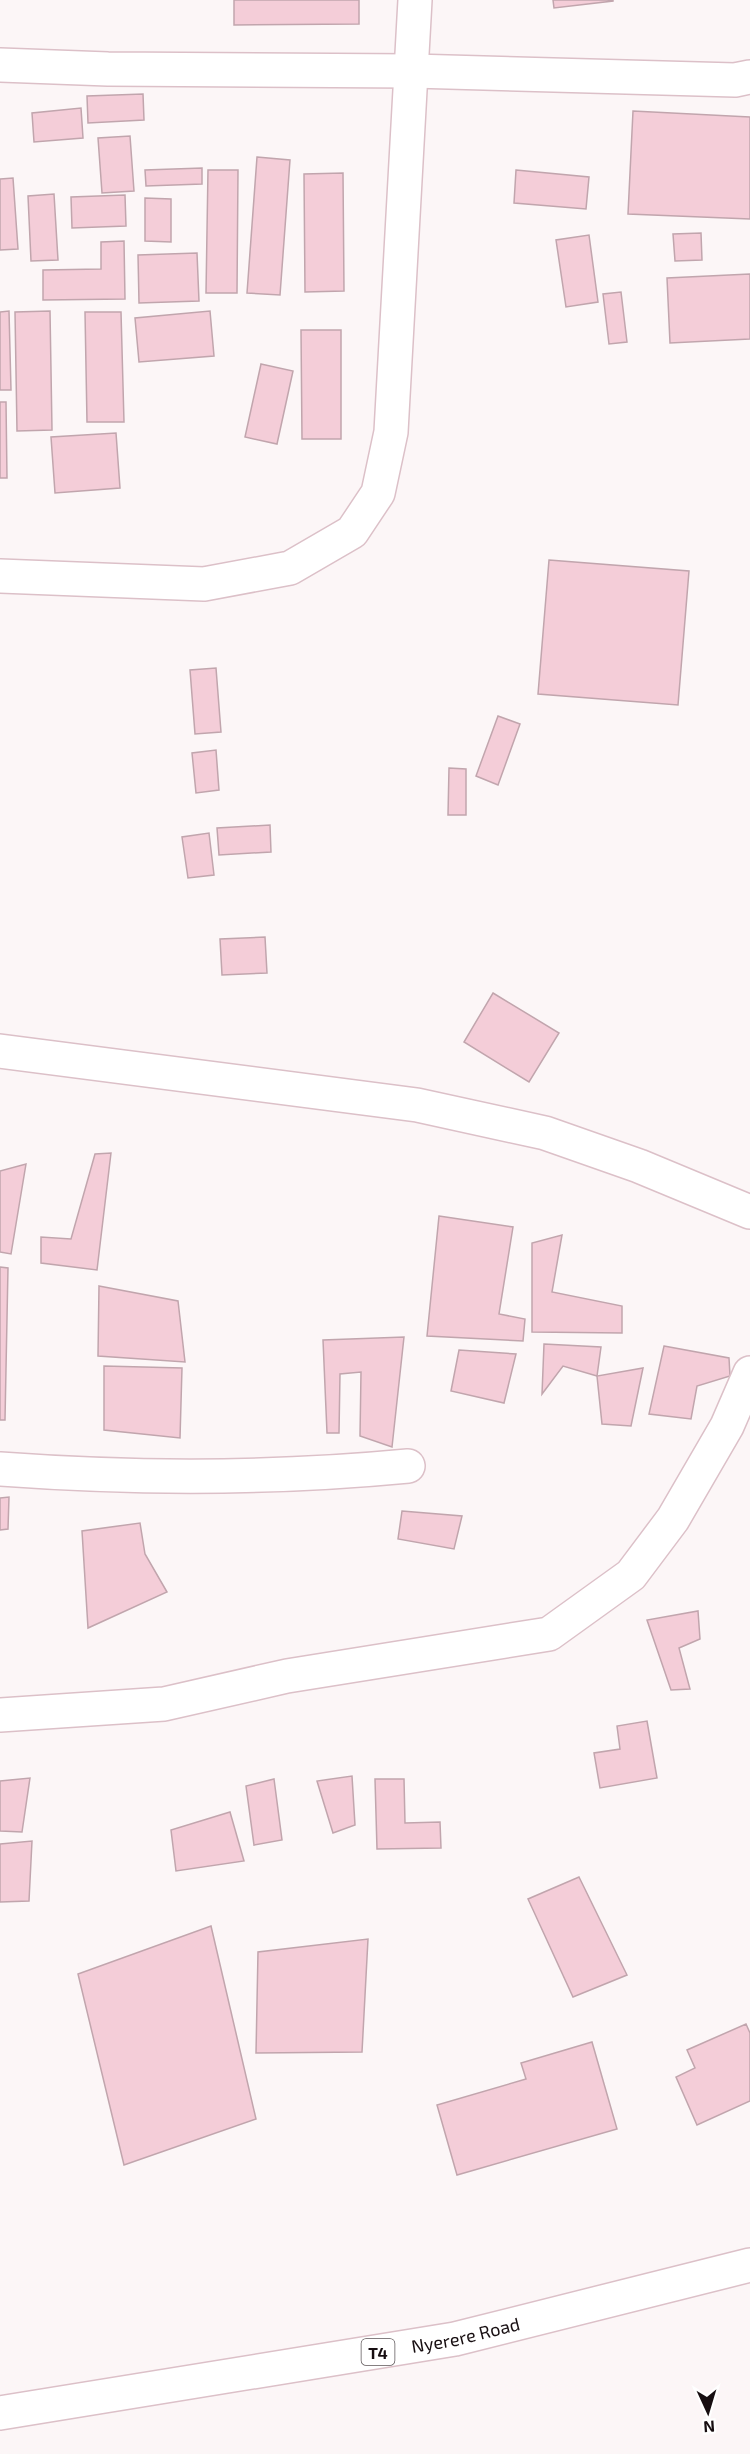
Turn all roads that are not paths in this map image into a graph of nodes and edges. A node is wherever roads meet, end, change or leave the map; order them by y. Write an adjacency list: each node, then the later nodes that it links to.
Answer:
1 (416, 0): 3 (main road)
2 (0, 65): 3 (main road)
3 (413, 71): 4 (main road); 5 (main road)
4 (750, 77)
5 (0, 576)
6 (0, 1052): 7 (main road)
7 (750, 1212)
8 (750, 1373): 11 (main road)
9 (408, 1466): 10 (main road)
10 (0, 1469)
11 (0, 1715)
12 (750, 2265): 13 (main road, Nyerere Road / T4)
13 (0, 2413)

